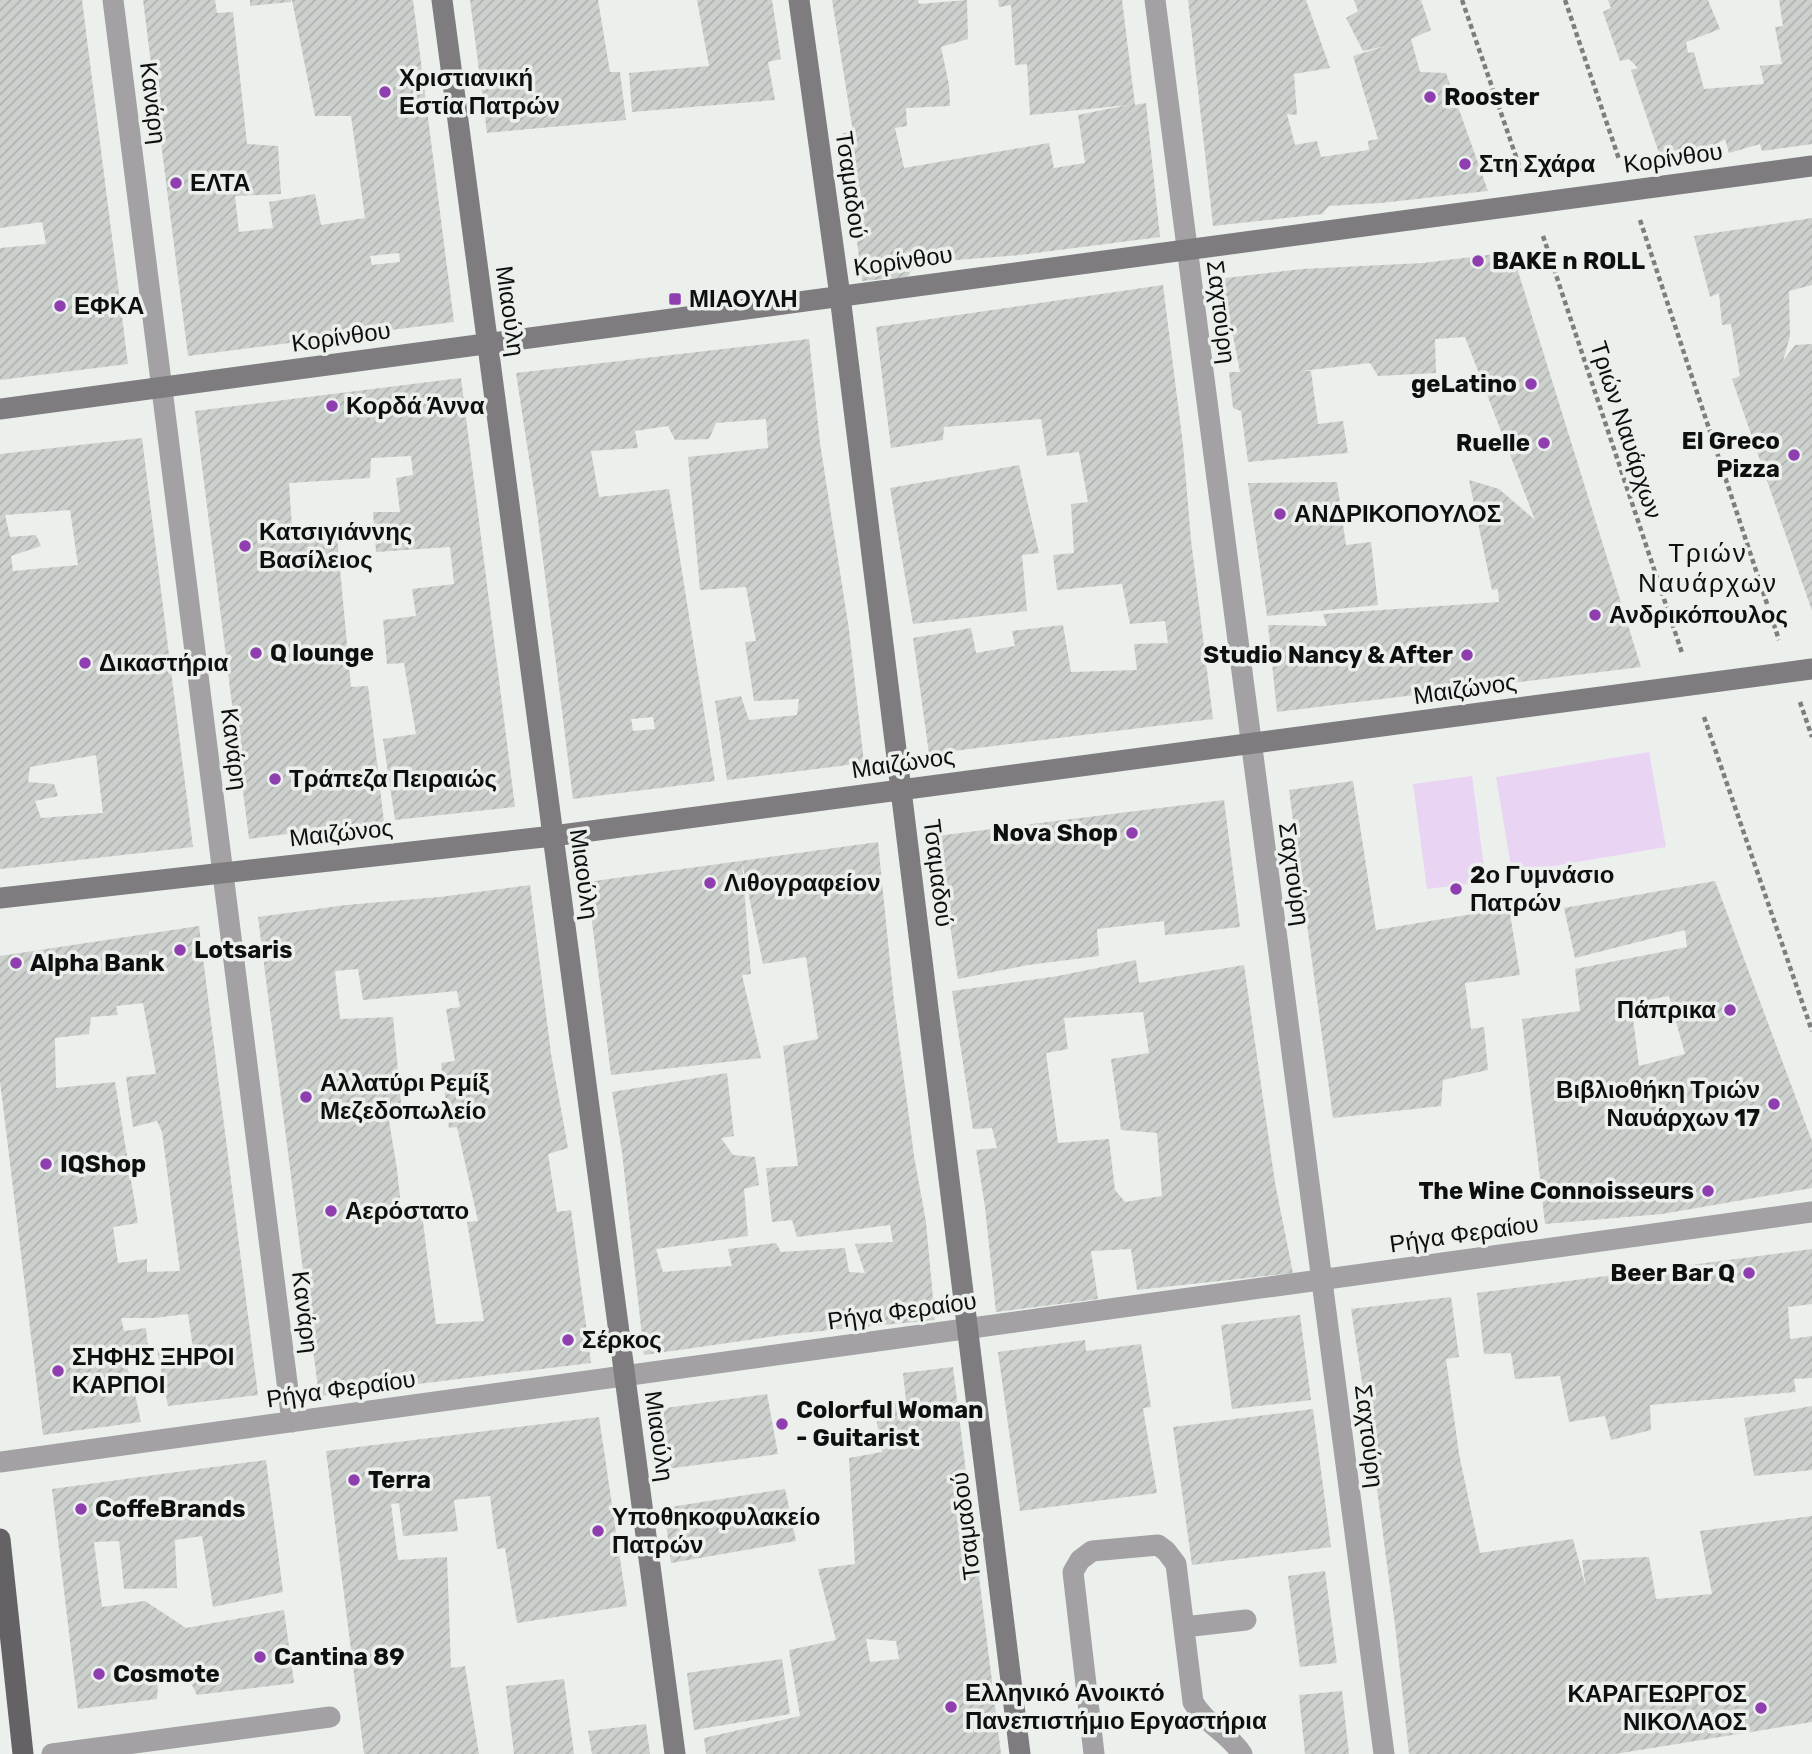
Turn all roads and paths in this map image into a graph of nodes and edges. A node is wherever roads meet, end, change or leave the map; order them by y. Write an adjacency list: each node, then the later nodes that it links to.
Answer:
1 (113, 0): 13 (street, Κανάρη)
2 (442, 0): 12 (main road, Μιαούλη)
3 (799, 0): 11 (main road, Τσαμαδού)
4 (1155, 0): 10 (street, Σαχτούρη)
5 (1462, 0): 9 (path, Τριών Ναυάρχων)
6 (1565, 0): 8 (path)
7 (1812, 166): 8 (main road, Κορίνθου)
8 (1630, 190): 9 (main road, Κορίνθου); 16 (path)
9 (1532, 204): 10 (main road, Κορίνθου); 17 (path, Τριών Ναυάρχων)
10 (1186, 250): 11 (main road, Κορίνθου); 19 (street, Σαχτούρη)
11 (840, 296): 12 (main road, Κορίνθου); 20 (main road, Τσαμαδού)
12 (488, 344): 13 (main road, Κορίνθου); 21 (main road, Μιαούλη)
13 (162, 387): 14 (main road, Κορίνθου); 22 (street, Κανάρη)
14 (0, 409)
15 (1812, 669): 16 (main road, Μαιζώνος)
16 (1790, 672): 17 (main road, Μαιζώνος); 18 (path)
17 (1693, 685): 19 (main road, Μαιζώνος); 24 (path, Τριών Ναυάρχων)
18 (1812, 737)
19 (1250, 744): 20 (main road, Μαιζώνος); 26 (street, Σαχτούρη)
20 (901, 790): 21 (main road, Μαιζώνος); 27 (main road, Τσαμαδού)
21 (553, 836): 22 (main road, Μαιζώνος); 28 (main road, Μιαούλη)
22 (223, 872): 23 (main road, Μαιζώνος); 29 (street, Κανάρη)
23 (0, 898)
24 (1812, 1031)
25 (1812, 1212): 26 (street, Ρήγα Φεραίου)
26 (1323, 1280): 27 (street, Ρήγα Φεραίου); 41 (street, Σαχτούρη)
27 (968, 1329): 28 (street, Ρήγα Φεραίου); 38 (main road, Τσαμαδού)
28 (625, 1376): 29 (street, Ρήγα Φεραίου); 37 (main road, Μιαούλη)
29 (292, 1422): 30 (street, Ρήγα Φεραίου)
30 (0, 1462)
31 (0, 1539): 35 (main road)
32 (1246, 1620): 33 (street)
33 (1184, 1627): 39 (street); 40 (street)
34 (330, 1717): 36 (street)
35 (23, 1754)
36 (52, 1754)
37 (675, 1754)
38 (1020, 1754)
39 (1094, 1754)
40 (1242, 1754)
41 (1384, 1754)

